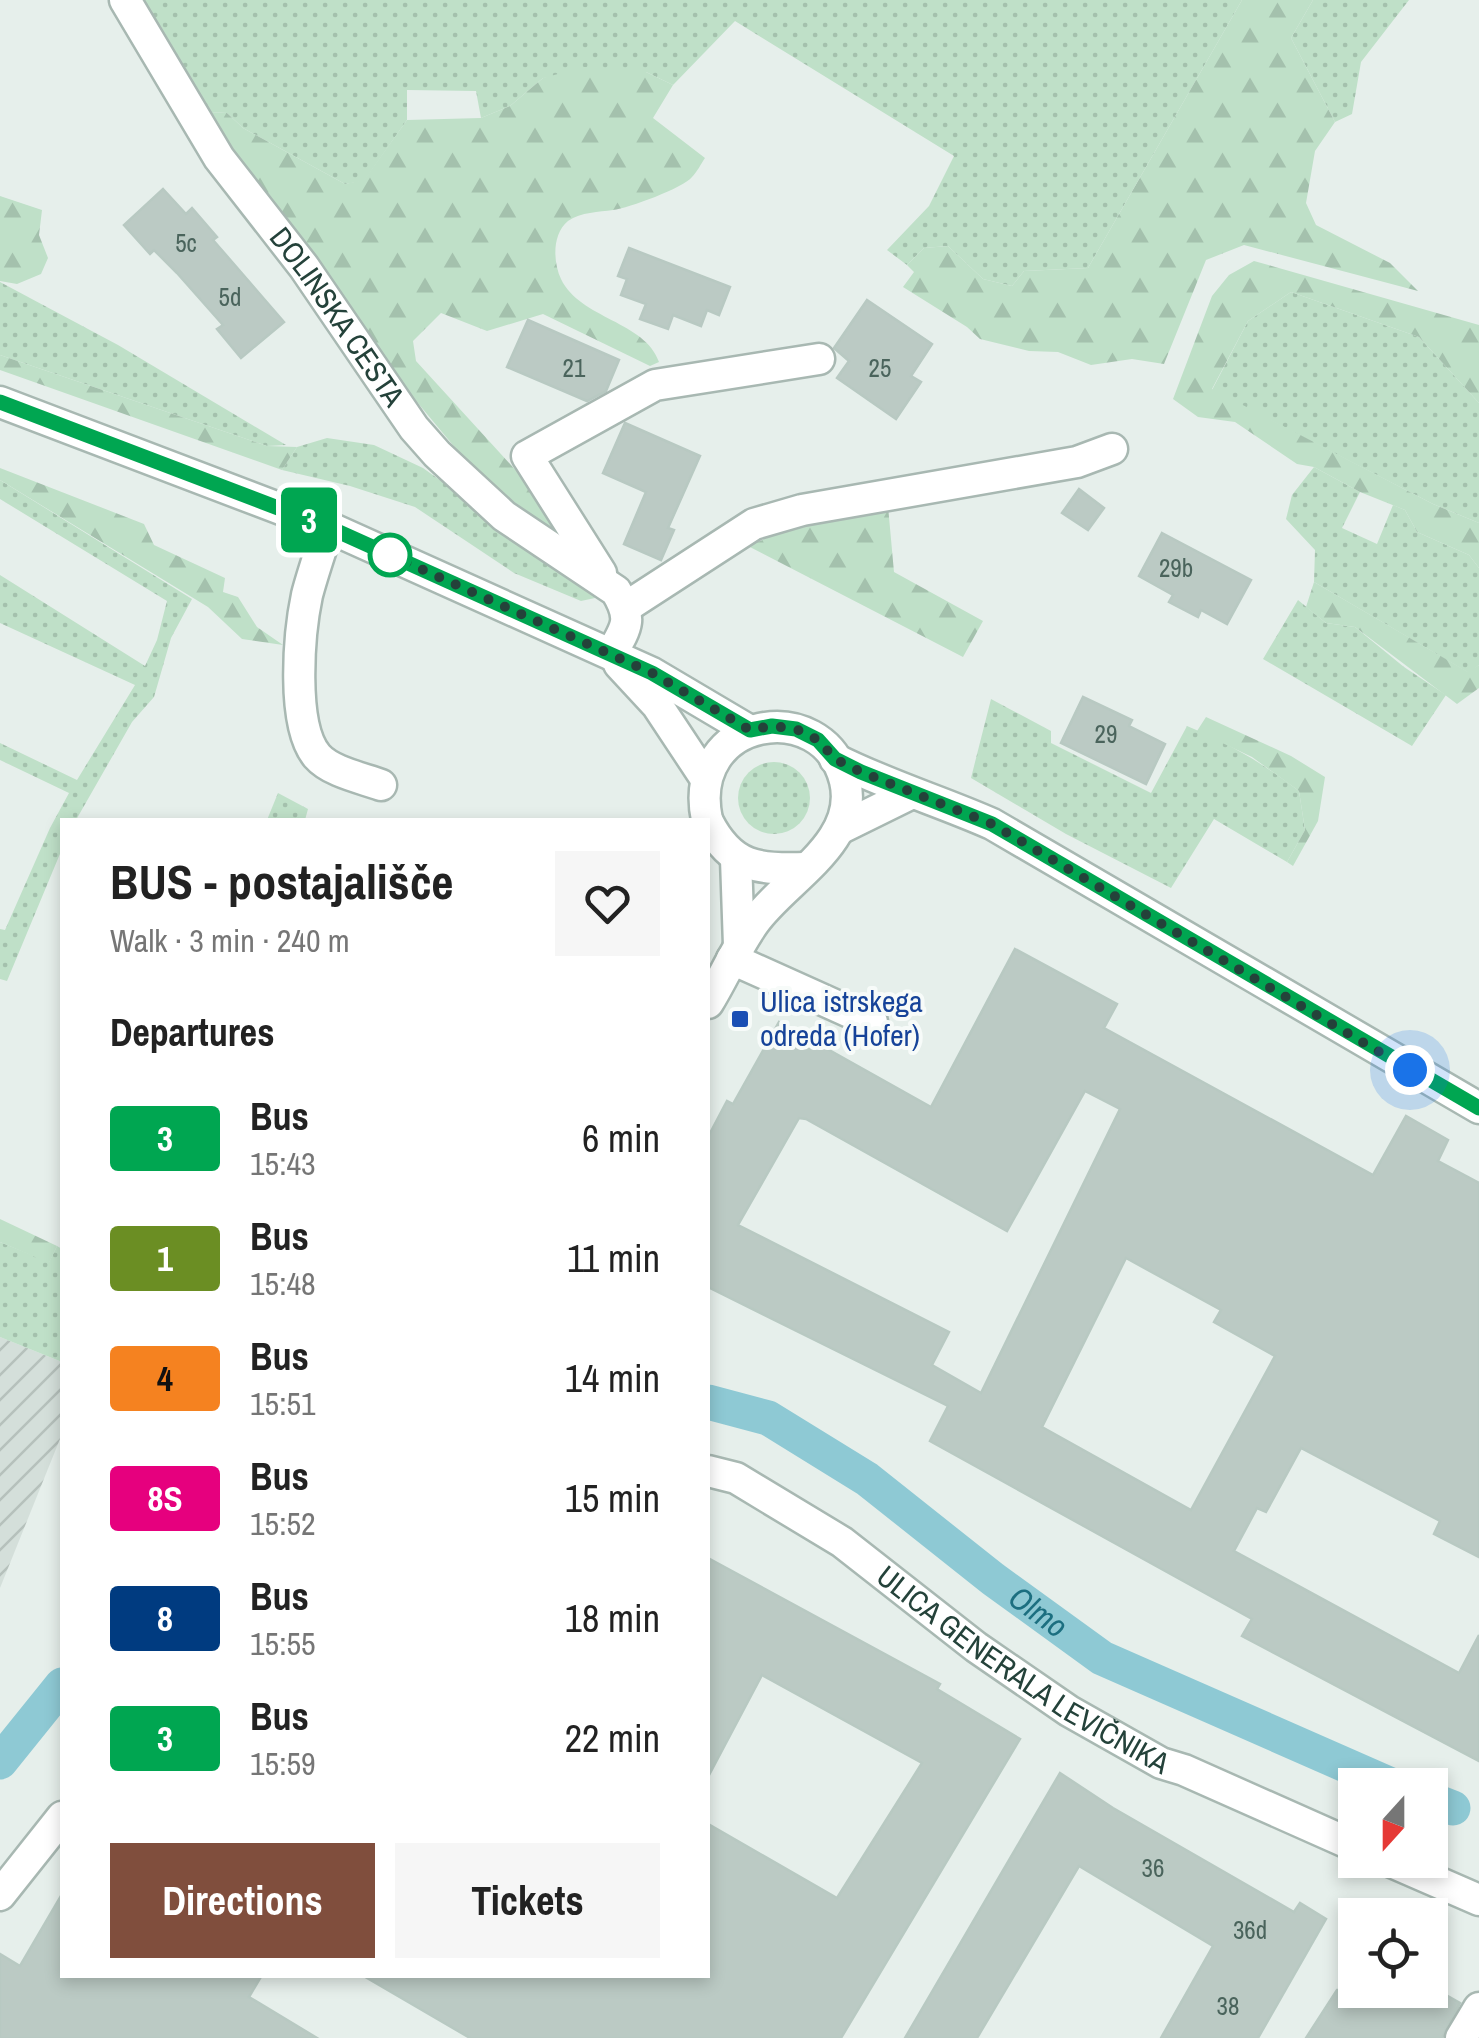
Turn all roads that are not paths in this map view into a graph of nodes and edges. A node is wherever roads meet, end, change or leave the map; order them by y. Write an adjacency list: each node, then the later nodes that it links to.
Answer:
1 (125, 0): 6 (street, DOLINSKA CESTA)
2 (820, 359): 6 (street, DOLINSKA CESTA)
3 (0, 402): 5 (street)
4 (1112, 450): 7 (street)
5 (328, 527): 8 (street); 12 (street)
6 (606, 582): 7 (street, DOLINSKA CESTA)
7 (626, 606): 8 (street)
8 (610, 654): 9 (street); 11 (street)
9 (750, 730): 10 (street); 11 (street)
10 (835, 759): 13 (street); 16 (street)
11 (706, 778): 14 (street)
12 (381, 785)
13 (910, 794): 16 (street); 22 (street)
14 (706, 818)
15 (710, 826): 17 (street)
16 (840, 829): 18 (street)
17 (736, 859): 18 (street); 19 (street)
18 (805, 868): 19 (street)
19 (736, 952): 20 (street); 21 (street)
20 (710, 999)
21 (872, 1022)
22 (1479, 1108)
23 (710, 1472): 25 (street, ULICA GENERALA LEVIČNIKA)
24 (60, 1820): 27 (street)
25 (1338, 1838)
26 (1428, 1878): 28 (street)
27 (0, 1895)
28 (1479, 1900)
29 (1479, 2008): 30 (street)
30 (1461, 2038)

